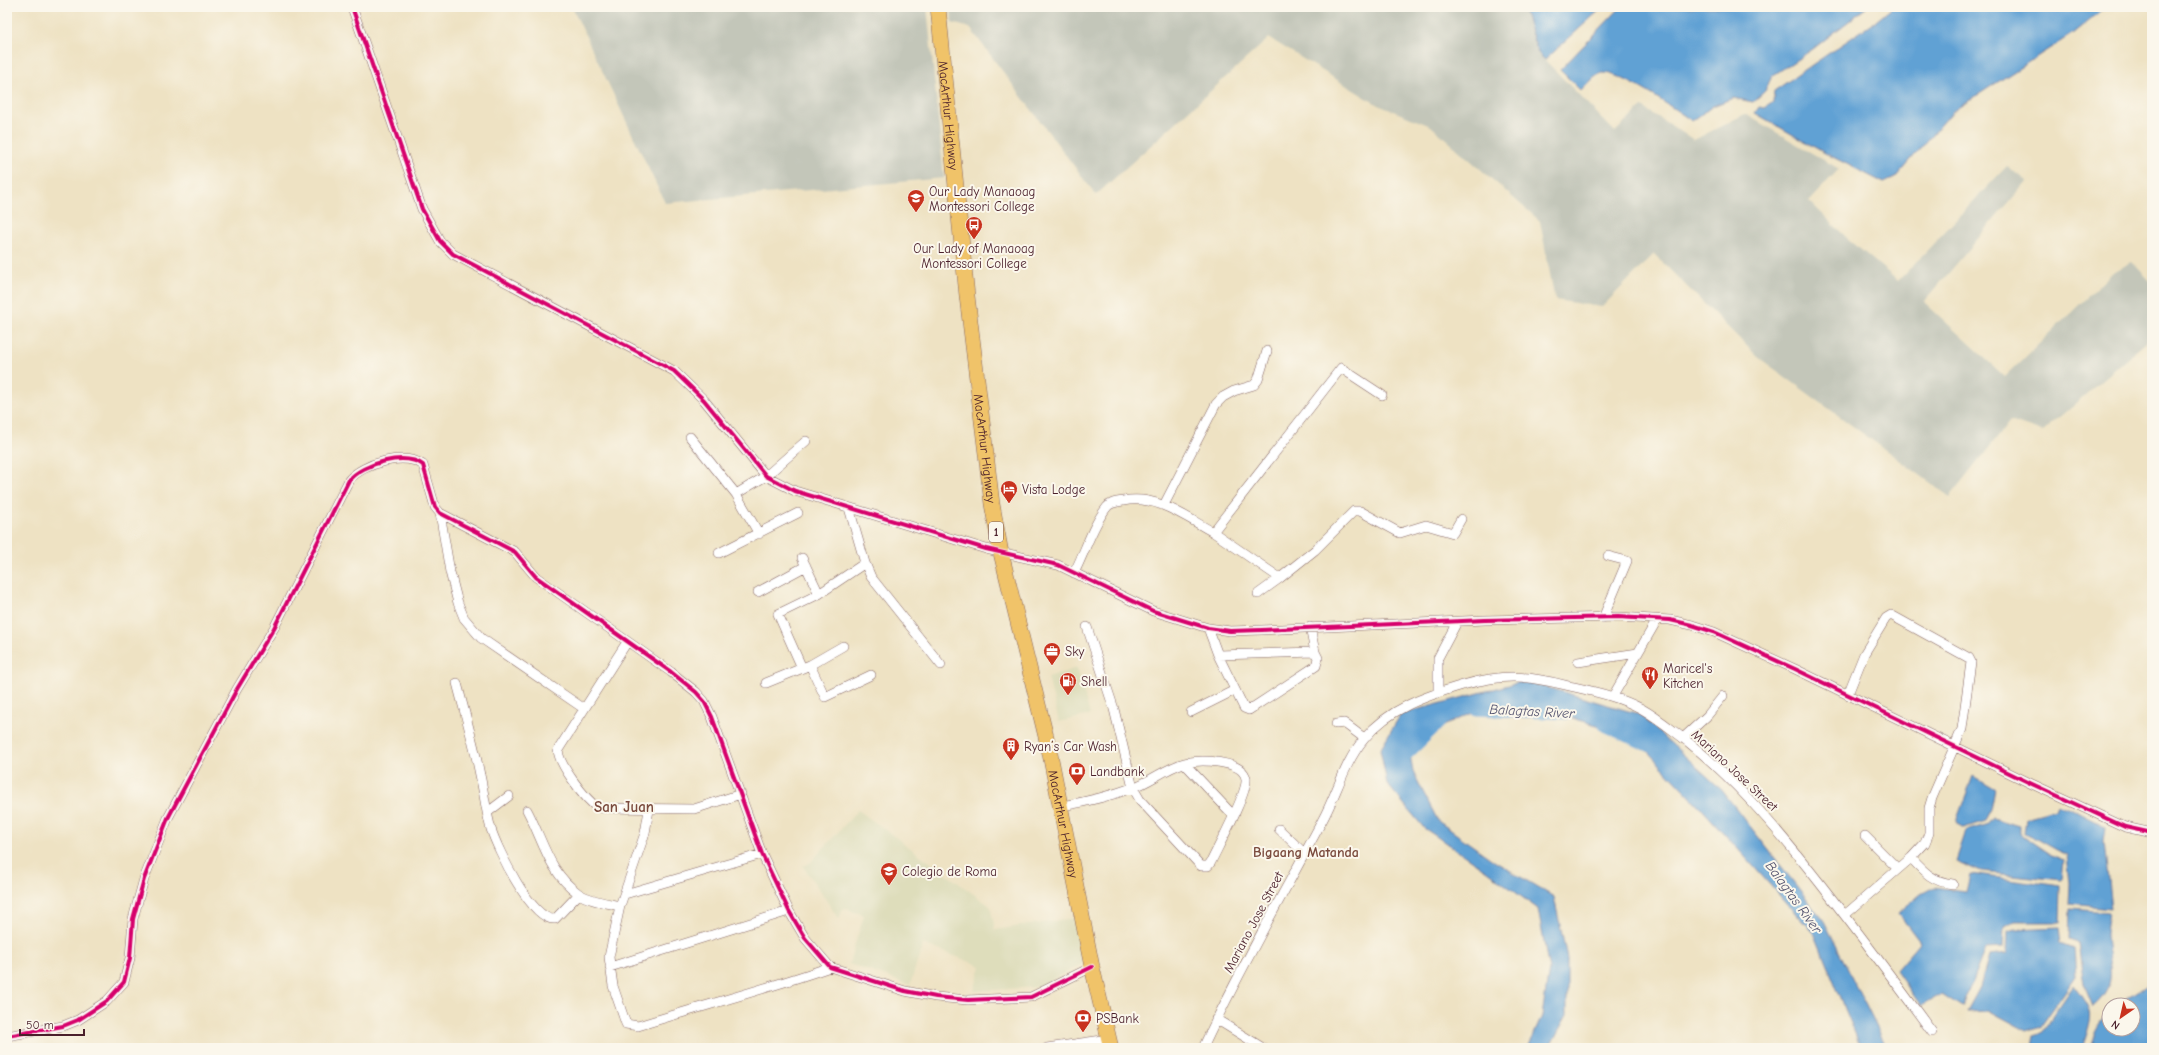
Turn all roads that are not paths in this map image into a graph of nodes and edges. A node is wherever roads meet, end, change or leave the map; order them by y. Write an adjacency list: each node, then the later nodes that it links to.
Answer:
1 (352, 7): 7 (street)
2 (938, 7): 17 (highway, MacArthur Highway / 1)
3 (1267, 351): 9 (street)
4 (1382, 395): 14 (street)
5 (690, 437): 8 (street)
6 (806, 441): 7 (street)
7 (766, 476): 8 (street); 10 (street)
8 (736, 494): 15 (street)
9 (1164, 505): 14 (street); 20 (street)
10 (849, 508): 17 (street); 19 (street)
11 (440, 513): 31 (street); 47 (street); 80 (street)
12 (798, 513): 15 (street)
13 (1461, 519): 21 (street)
14 (1213, 532): 21 (street)
15 (759, 534): 16 (street)
16 (719, 553)
17 (1001, 553): 20 (street); 57 (highway, MacArthur Highway / 1)
18 (1608, 556): 25 (street)
19 (865, 563): 23 (street); 37 (street)
20 (1074, 573): 30 (street)
21 (1280, 578): 24 (street)
22 (758, 592): 23 (street)
23 (819, 594): 38 (street)
24 (1258, 594)
25 (1603, 618): 26 (street); 27 (street)
26 (1656, 620): 34 (street); 44 (street)
27 (1457, 622): 29 (street); 43 (street)
28 (1087, 627): 54 (street)
29 (1310, 627): 30 (street); 33 (street)
30 (1208, 628): 35 (street)
31 (627, 642): 47 (street); 55 (street)
32 (843, 646): 38 (street)
33 (1315, 652): 35 (street); 42 (street)
34 (1638, 653): 36 (street); 45 (street)
35 (1218, 655): 42 (street)
36 (1578, 662)
37 (942, 665)
38 (806, 667): 39 (street); 41 (street)
39 (871, 675)
40 (457, 683): 60 (street)
41 (766, 683)
42 (1235, 690): 48 (street)
43 (1438, 692): 45 (street, Mariano Jose Street); 50 (street, Mariano Jose Street)
44 (1848, 694): 52 (street); 52 (street)
45 (1613, 696): 51 (street, Mariano Jose Street)
46 (1724, 696): 51 (street)
47 (583, 708): 59 (street)
48 (1191, 712)
49 (1336, 724): 50 (street)
50 (1364, 738): 66 (street, Mariano Jose Street)
51 (1684, 738): 74 (street, Mariano Jose Street)
52 (1956, 747): 63 (street); 67 (street)
53 (1184, 762): 54 (street); 61 (street); 61 (street)
54 (1133, 788): 57 (street); 61 (street)
55 (741, 794): 59 (street); 65 (street)
56 (509, 796): 60 (street)
57 (1062, 806): 77 (highway, MacArthur Highway / 1)
58 (527, 810): 70 (street)
59 (649, 810): 71 (street)
60 (488, 812): 70 (street)
61 (1233, 815)
62 (1279, 829): 66 (street)
63 (2152, 833)
64 (1865, 836): 68 (street)
65 (762, 854): 71 (street); 73 (street)
66 (1305, 854): 78 (street, Mariano Jose Street)
67 (1911, 858): 68 (street); 69 (street)
68 (1898, 869): 74 (street)
69 (1953, 884)
70 (579, 894): 72 (street)
71 (625, 894): 72 (street)
72 (620, 906): 75 (street)
73 (789, 911): 75 (street); 76 (street)
74 (1846, 914): 79 (street, Mariano Jose Street)
75 (610, 967): 76 (street)
76 (830, 967): 77 (street)
77 (1092, 967): 81 (highway, MacArthur Highway / 1)
78 (1216, 1018): 83 (street, Mariano Jose Street); 84 (street)
79 (1932, 1032)
80 (7, 1036)
81 (1110, 1044): 82 (street)
82 (1047, 1048)
83 (1203, 1048)
84 (1263, 1048)

